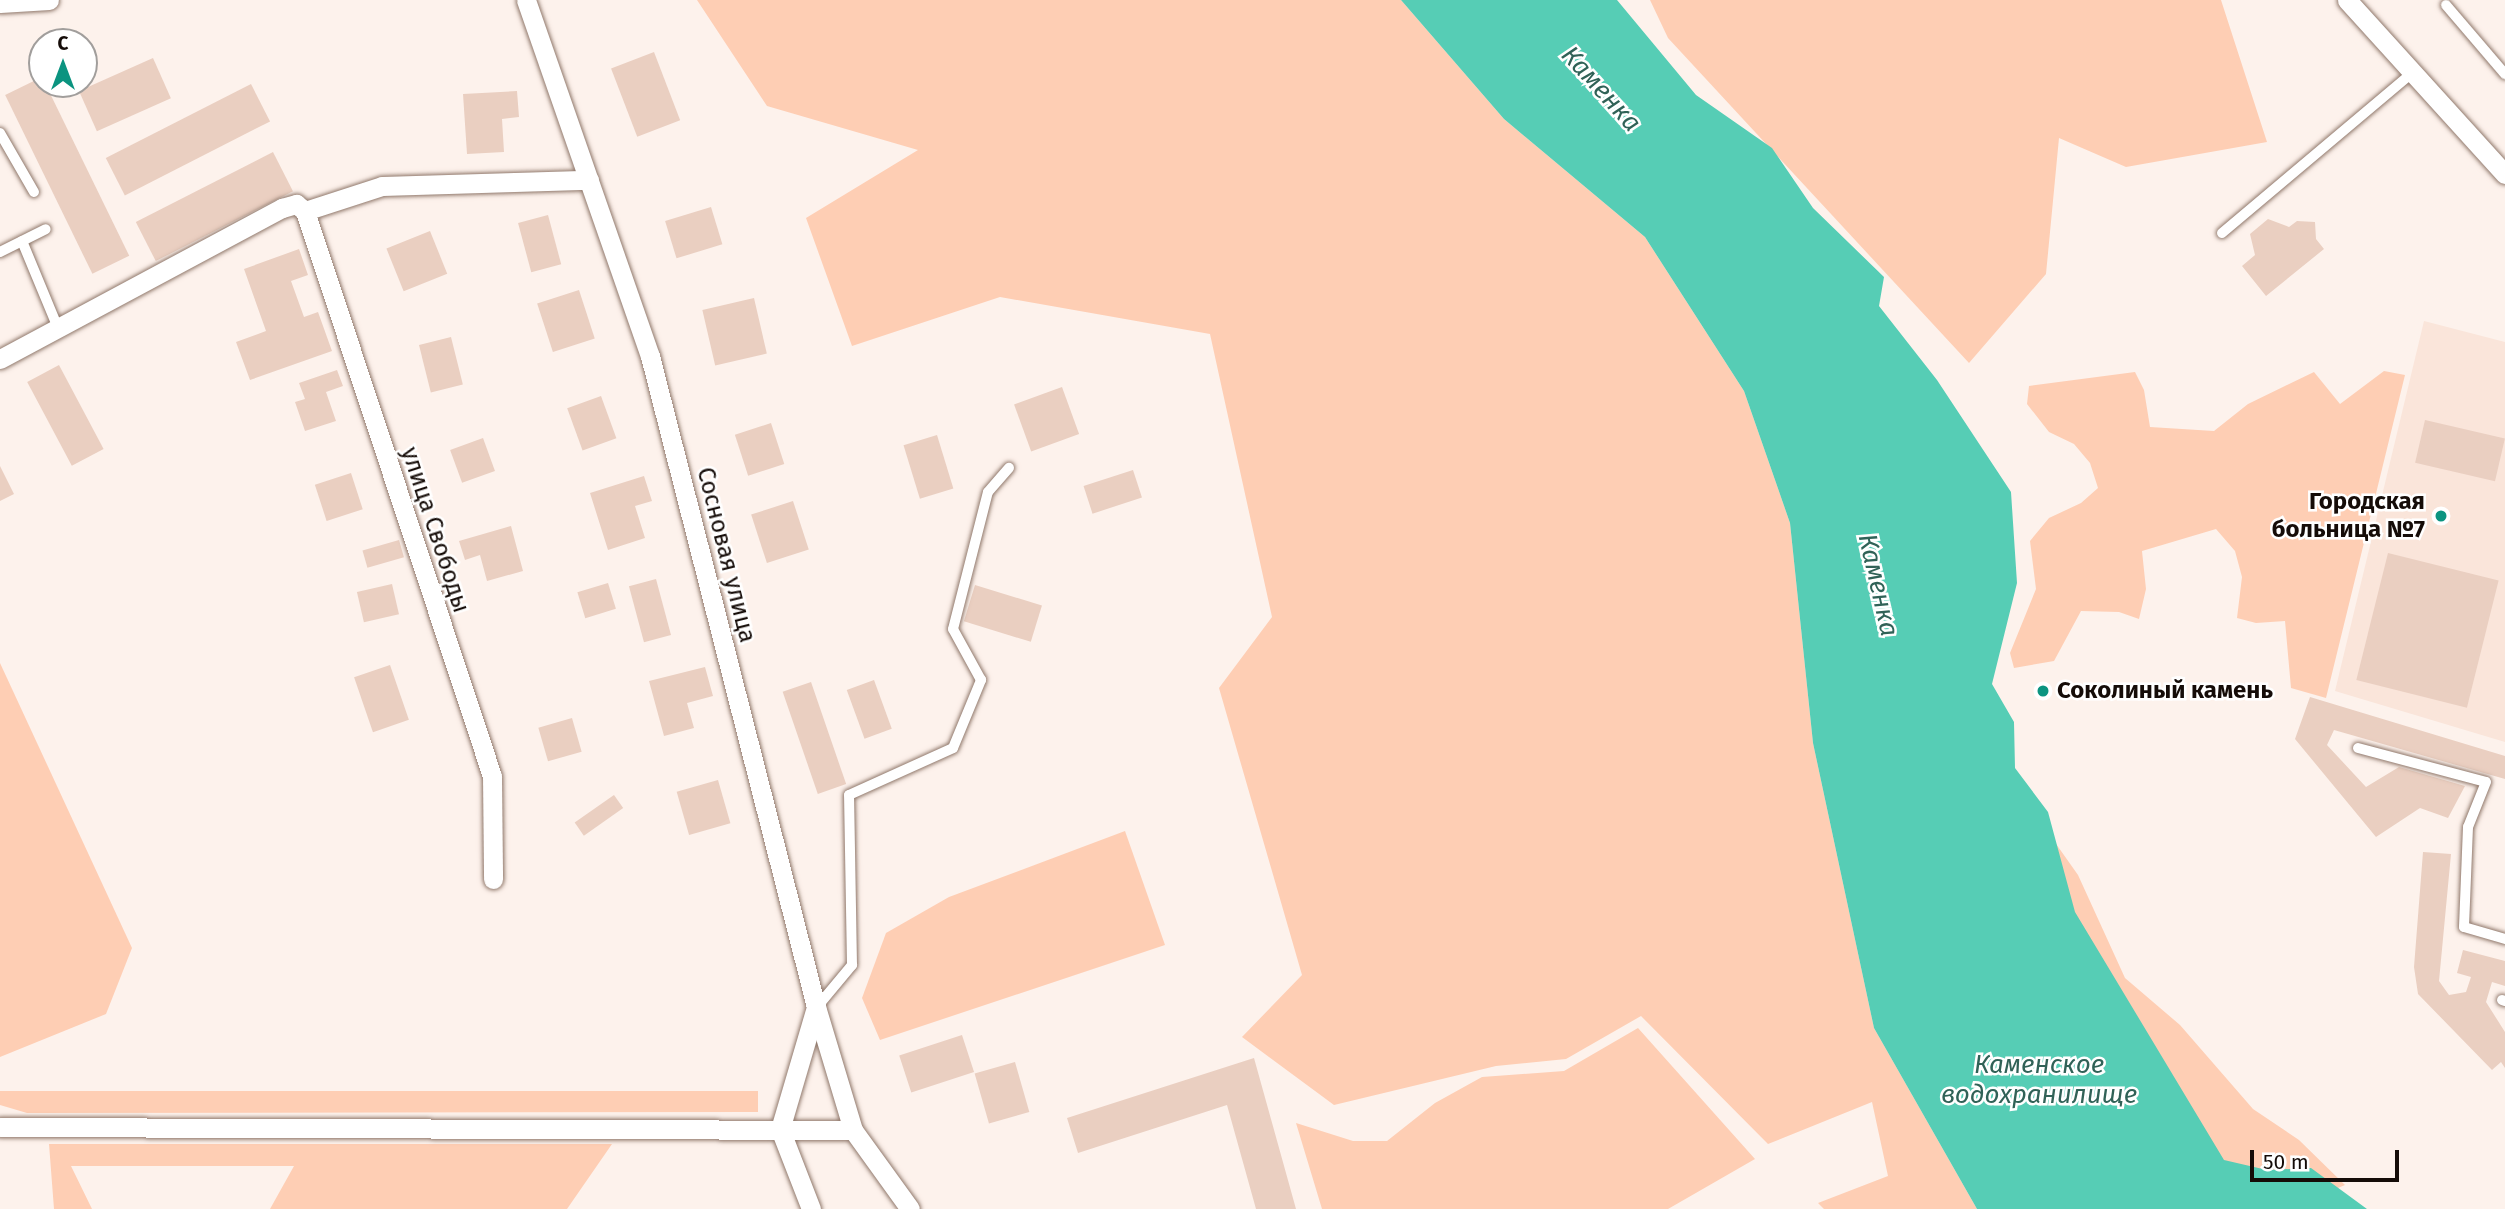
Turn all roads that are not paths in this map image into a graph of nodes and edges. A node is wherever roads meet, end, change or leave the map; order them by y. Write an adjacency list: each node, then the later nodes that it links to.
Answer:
1 (50, 0): 4 (street)
2 (526, 0): 10 (street, Сосновая улица)
3 (2347, 0): 6 (street)
4 (0, 3)
5 (2446, 5): 7 (lane)
6 (2412, 73): 9 (street); 14 (lane)
7 (2505, 74)
8 (0, 133): 11 (lane)
9 (2505, 174)
10 (589, 180): 12 (street); 23 (street, Сосновая улица)
11 (34, 192)
12 (301, 208): 17 (street); 21 (street, улица Свободы)
13 (46, 229): 15 (lane)
14 (2222, 233)
15 (22, 241): 16 (lane); 17 (lane)
16 (0, 252)
17 (58, 328): 18 (street)
18 (0, 359)
19 (1009, 468): 23 (lane)
20 (2358, 748): 22 (lane)
21 (493, 879)
22 (2505, 939)
23 (816, 1007): 25 (street); 26 (street, Сосновая улица)
24 (0, 1127): 25 (street)
25 (780, 1129): 26 (street); 27 (street)
26 (853, 1130): 28 (street, Сосновая улица)
27 (811, 1209)
28 (911, 1209)

